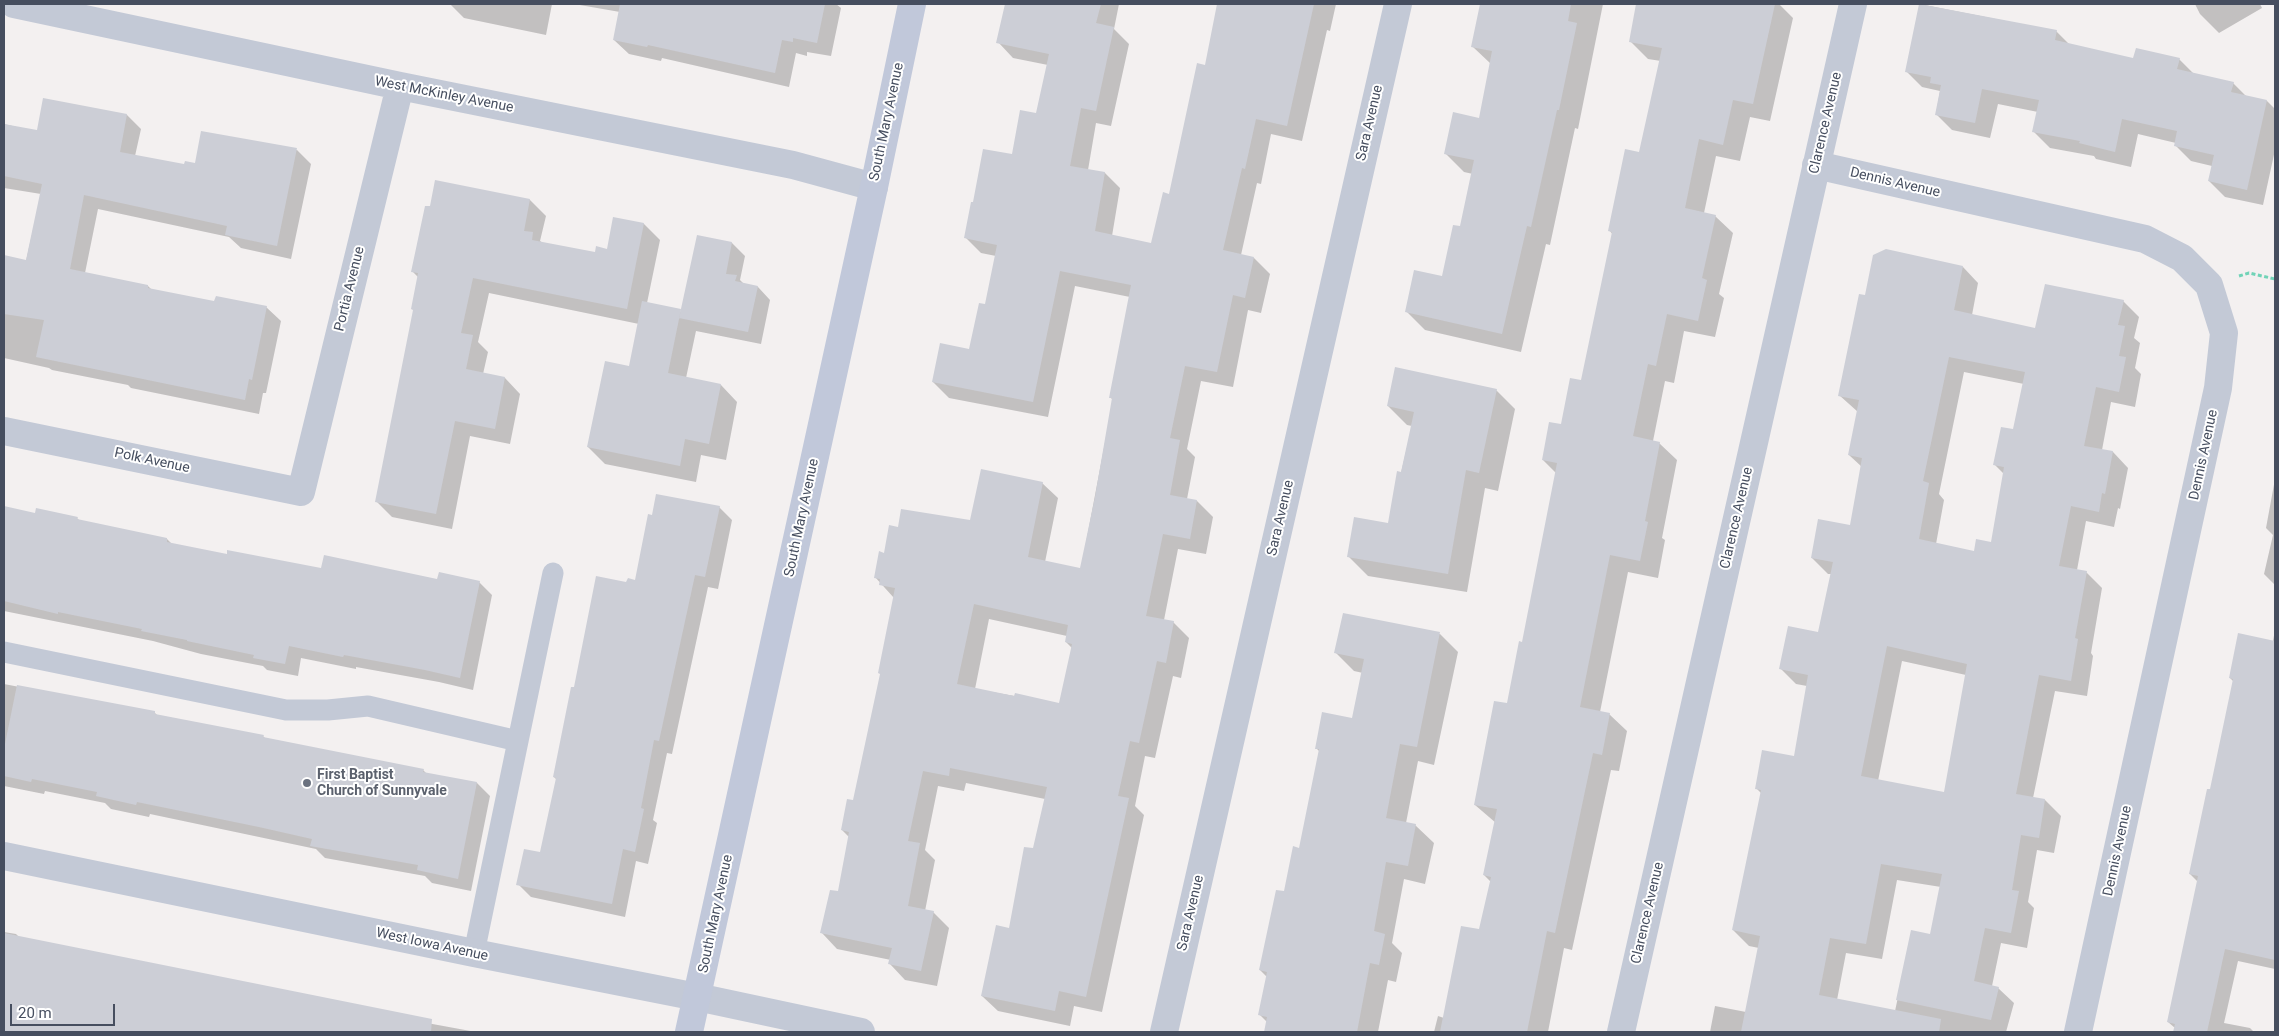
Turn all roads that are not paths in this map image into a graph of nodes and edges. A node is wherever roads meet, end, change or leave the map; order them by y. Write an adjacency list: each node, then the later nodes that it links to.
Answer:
1 (14, 4): 5 (street, West McKinley Avenue)
2 (912, 4): 7 (main road, South Mary Avenue)
3 (1398, 4): 18 (street, Sara Avenue)
4 (1854, 4): 6 (street, Clarence Avenue)
5 (400, 86): 7 (street, West McKinley Avenue); 9 (street, Portia Avenue)
6 (1816, 165): 19 (street, Clarence Avenue); 20 (street, Dennis Avenue)
7 (874, 187): 15 (main road, South Mary Avenue)
8 (4, 430): 9 (street, Polk Avenue)
9 (301, 492)
10 (553, 573): 12 (lane)
11 (4, 652): 12 (lane)
12 (518, 740): 14 (lane)
13 (4, 856): 14 (street, West Iowa Avenue)
14 (474, 953): 15 (street, West Iowa Avenue)
15 (697, 997): 16 (main road, South Mary Avenue); 17 (street, West Iowa Avenue)
16 (689, 1032)
17 (861, 1032)
18 (1164, 1032)
19 (1621, 1032)
20 (2078, 1032)

